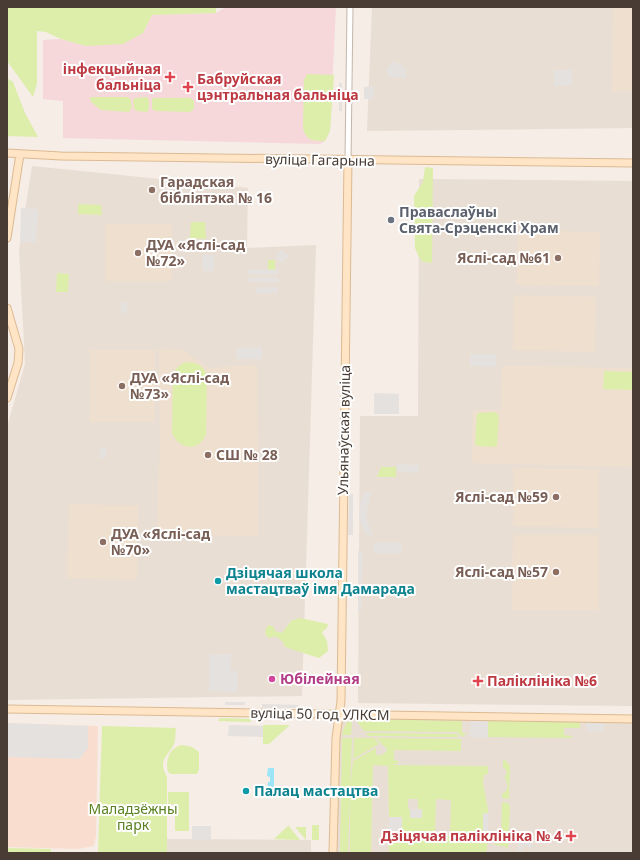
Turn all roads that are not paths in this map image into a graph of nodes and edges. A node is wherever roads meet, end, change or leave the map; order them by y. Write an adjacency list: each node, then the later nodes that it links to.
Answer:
1 (350, 7): 4 (street, Ульянаўская вуліца)
2 (7, 154): 3 (main road, вуліца Гагарына)
3 (20, 154): 4 (main road, вуліца Гагарына); 6 (main road)
4 (348, 160): 5 (main road, вуліца Гагарына); 10 (main road, Ульянаўская вуліца)
5 (633, 163)
6 (7, 238)
7 (7, 308): 8 (main road)
8 (7, 398)
9 (7, 709): 10 (main road, вуліца 50 год УЛКСМ)
10 (338, 715): 11 (main road, вуліца 50 год УЛКСМ); 12 (main road, Ульянаўская вуліца)
11 (633, 719)
12 (333, 853)

